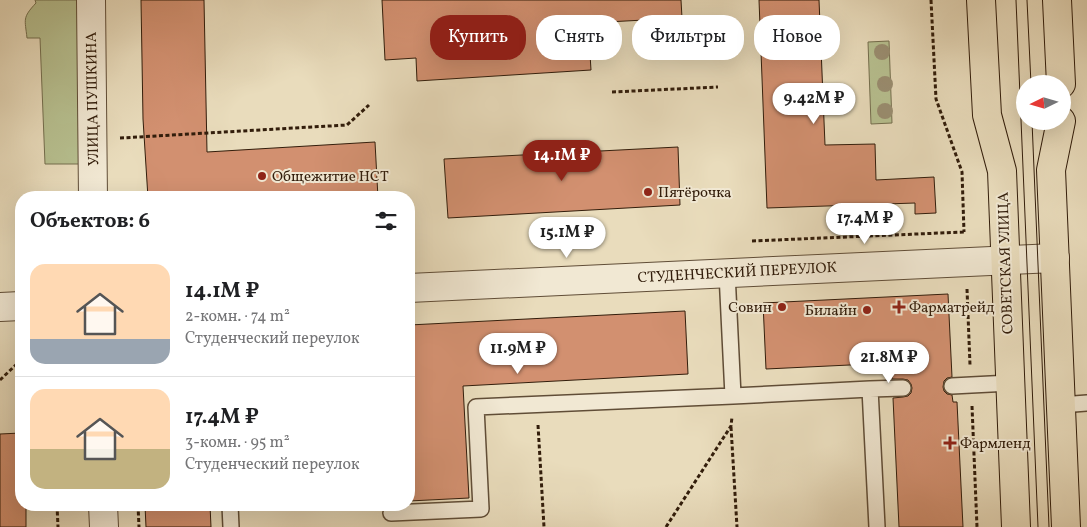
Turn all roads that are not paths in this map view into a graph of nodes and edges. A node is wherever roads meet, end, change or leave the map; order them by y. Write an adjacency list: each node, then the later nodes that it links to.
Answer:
1 (91, 0): 6 (street, УЛИЦА ПУШКИНА)
2 (981, 0): 8 (main road, СОВЕТСКАЯ УЛИЦА)
3 (1057, 0): 4 (main road)
4 (1061, 75)
5 (1058, 130): 7 (main road)
6 (94, 191)
7 (1055, 258): 8 (street, СТУДЕНЧЕСКИЙ ПЕРЕУЛОК); 18 (main road)
8 (1005, 260): 9 (street, СТУДЕНЧЕСКИЙ ПЕРЕУЛОК); 13 (main road, СОВЕТСКАЯ УЛИЦА)
9 (727, 273): 10 (street, СТУДЕНЧЕСКИЙ ПЕРЕУЛОК); 17 (lane)
10 (415, 288)
11 (15, 306): 12 (street)
12 (0, 307)
13 (1010, 383): 14 (lane); 25 (main road, СОВЕТСКАЯ УЛИЦА)
14 (952, 386)
15 (903, 388): 16 (lane)
16 (870, 389): 17 (lane); 24 (lane)
17 (733, 396): 21 (lane)
18 (1074, 404): 26 (main road)
19 (103, 511): 22 (street)
20 (230, 511): 23 (lane)
21 (391, 515)
22 (104, 527)
23 (231, 527)
24 (877, 527)
25 (1016, 527)
26 (1066, 527)

